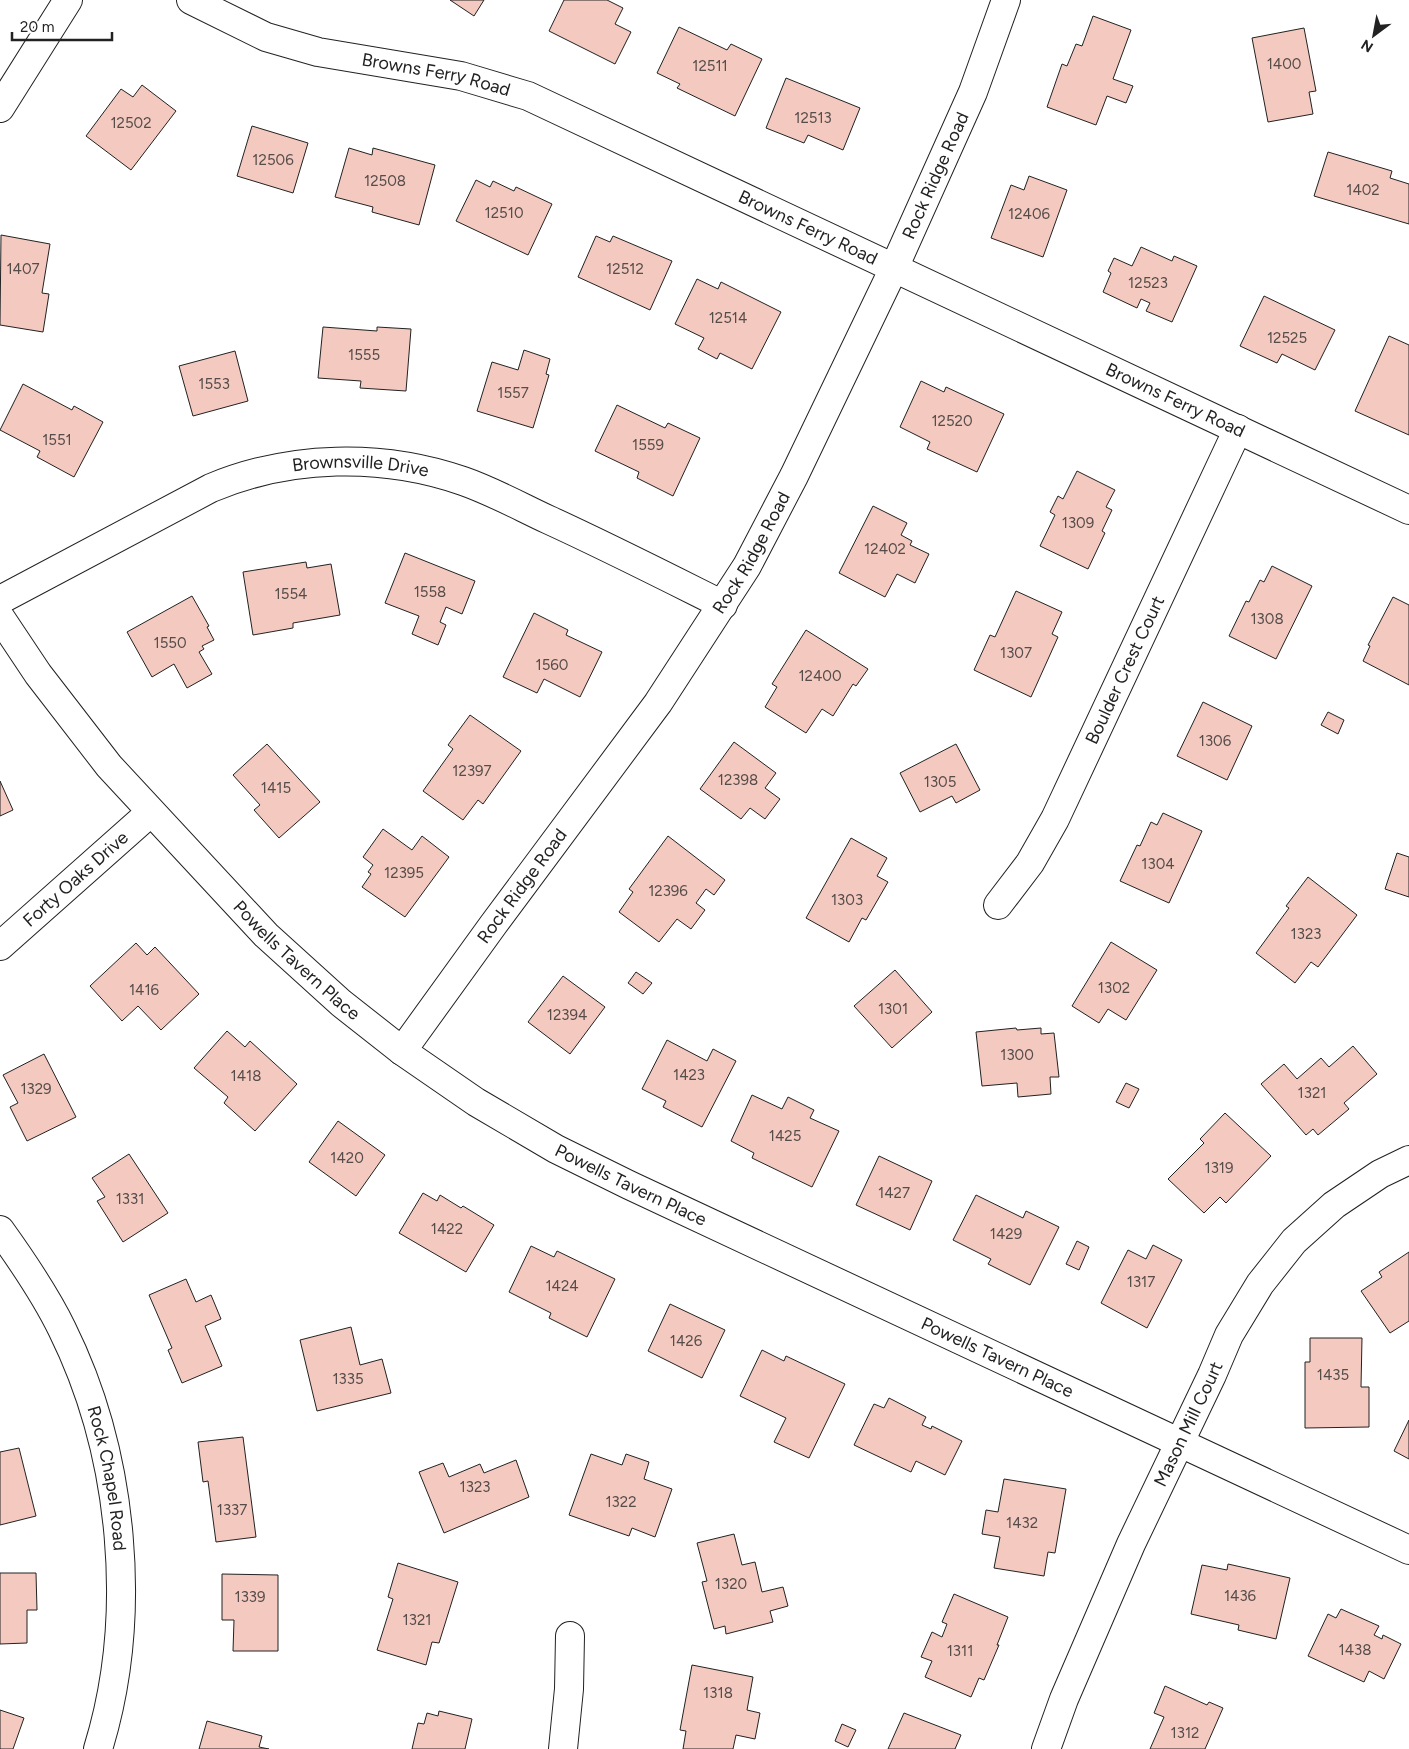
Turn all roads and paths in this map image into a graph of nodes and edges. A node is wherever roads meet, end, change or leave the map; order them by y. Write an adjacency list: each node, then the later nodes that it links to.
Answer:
1 (68, 0): 4 (street)
2 (190, 0): 5 (street, Browns Ferry Road)
3 (1006, 0): 5 (street, Rock Ridge Road)
4 (0, 108)
5 (894, 268): 6 (street, Browns Ferry Road); 9 (street, Rock Ridge Road)
6 (1238, 429): 7 (street, Browns Ferry Road); 12 (street, Boulder Crest Court)
7 (1409, 510)
8 (0, 600): 9 (street, Brownsville Drive)
9 (723, 605): 14 (street, Rock Ridge Road)
10 (0, 617): 11 (street, Powells Tavern Place)
11 (151, 812): 13 (street, Forty Oaks Drive); 14 (street, Powells Tavern Place)
12 (998, 905)
13 (0, 946)
14 (402, 1051): 17 (street, Powells Tavern Place)
15 (1409, 1160): 17 (street, Mason Mill Court)
16 (0, 1230): 20 (street, Rock Chapel Road)
17 (1180, 1443): 18 (street, Powells Tavern Place); 22 (street, Mason Mill Court)
18 (1409, 1550)
19 (570, 1636): 21 (street)
20 (98, 1749)
21 (563, 1749)
22 (1046, 1749)

